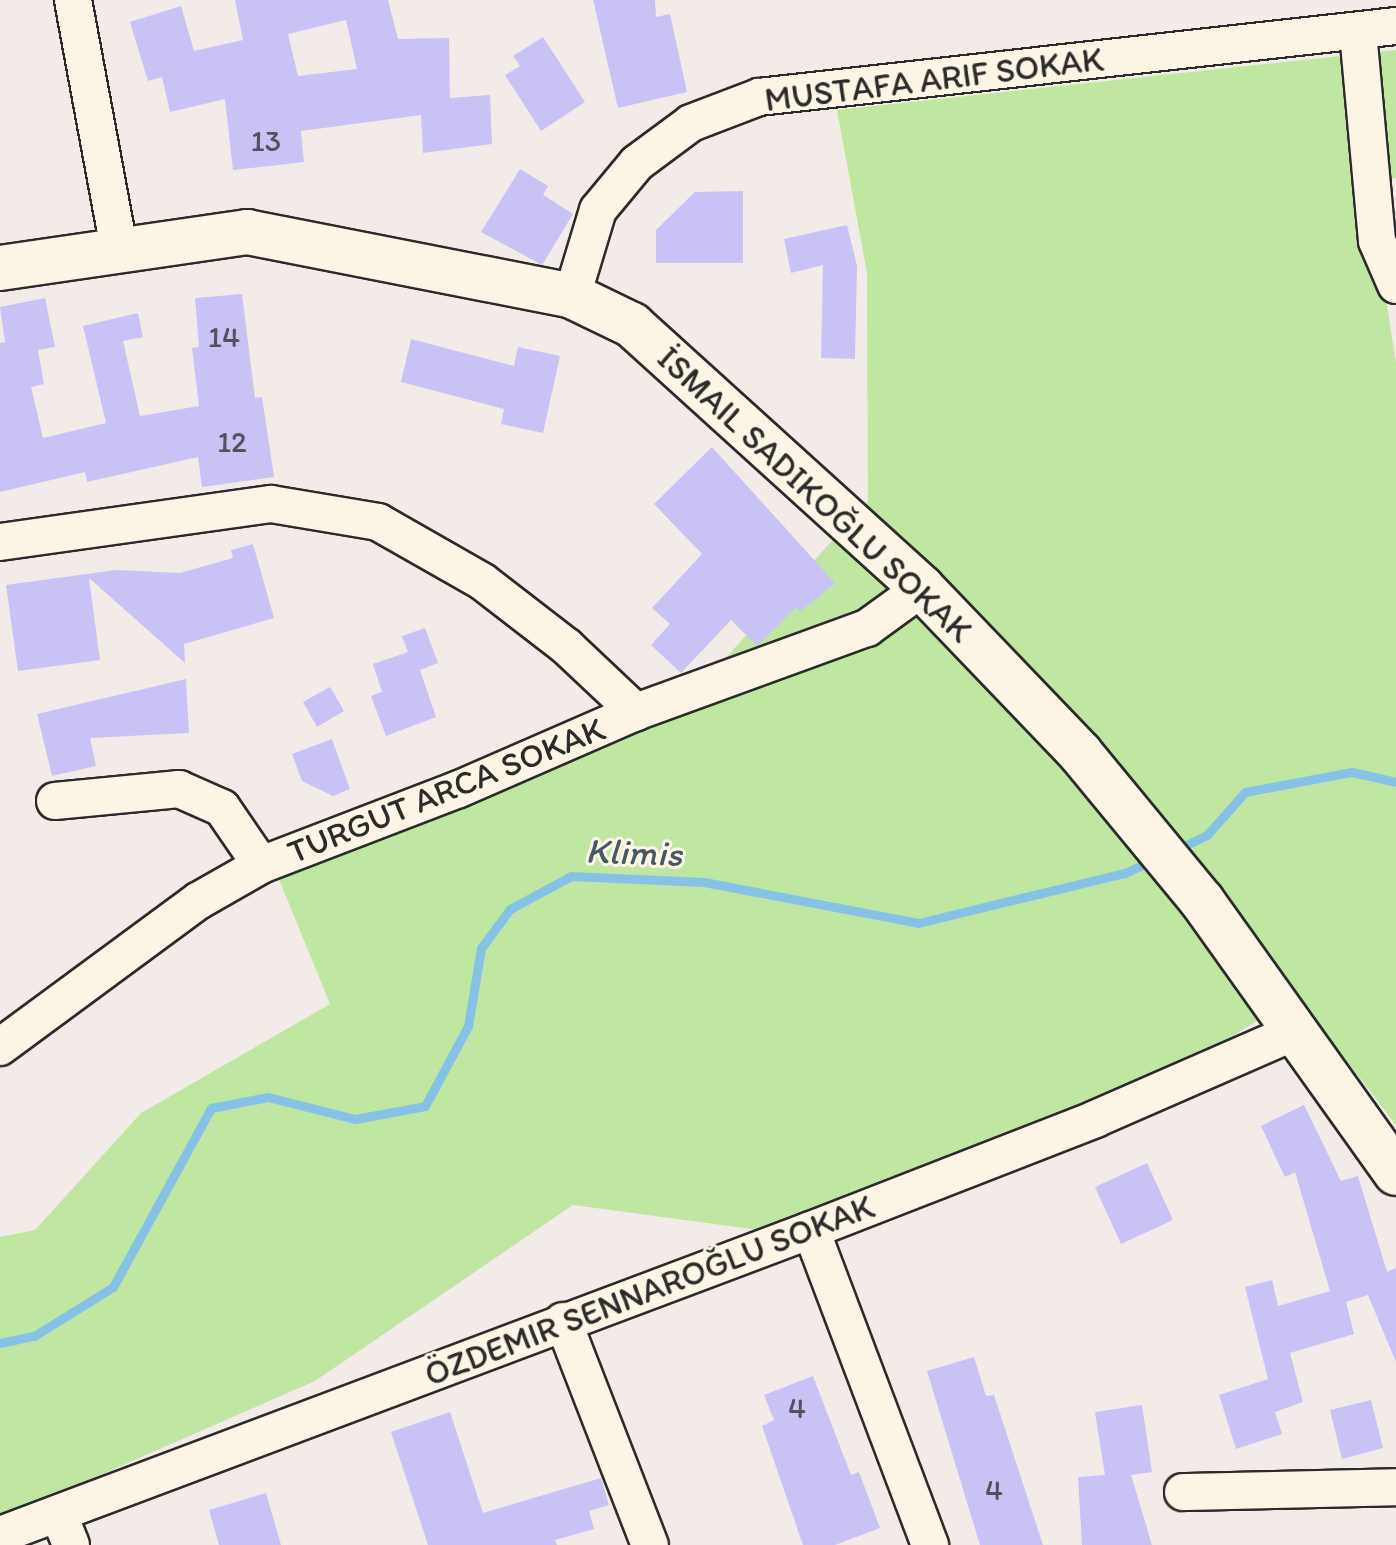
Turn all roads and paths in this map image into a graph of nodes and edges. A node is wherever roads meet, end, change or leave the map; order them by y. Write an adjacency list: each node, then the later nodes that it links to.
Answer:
1 (73, 0): 4 (street)
2 (1396, 26): 3 (street, MUSTAFA ARIF SOKAK)
3 (1358, 32): 6 (street); 7 (street, MUSTAFA ARIF SOKAK)
4 (119, 249): 5 (street); 7 (street)
5 (0, 268)
6 (1396, 285)
7 (572, 296): 9 (street)
8 (0, 542): 10 (street)
9 (922, 588): 10 (street, TURGUT ARCA SOKAK); 13 (street)
10 (636, 712): 12 (street, TURGUT ARCA SOKAK)
11 (55, 801): 12 (street)
12 (261, 865): 14 (street, TURGUT ARCA SOKAK)
13 (1292, 1033): 15 (street); 16 (street, ÖZDEMIR SENNAROĞLU SOKAK)
14 (0, 1047)
15 (1396, 1173)
16 (811, 1230): 17 (street, ÖZDEMIR SENNAROĞLU SOKAK); 23 (street)
17 (563, 1321): 20 (street, ÖZDEMIR SENNAROĞLU SOKAK); 22 (street)
18 (1396, 1487): 19 (street)
19 (1183, 1492)
20 (65, 1530): 21 (street, ÖZDEMIR SENNAROĞLU SOKAK)
21 (0, 1535)
22 (650, 1545)
23 (930, 1545)

